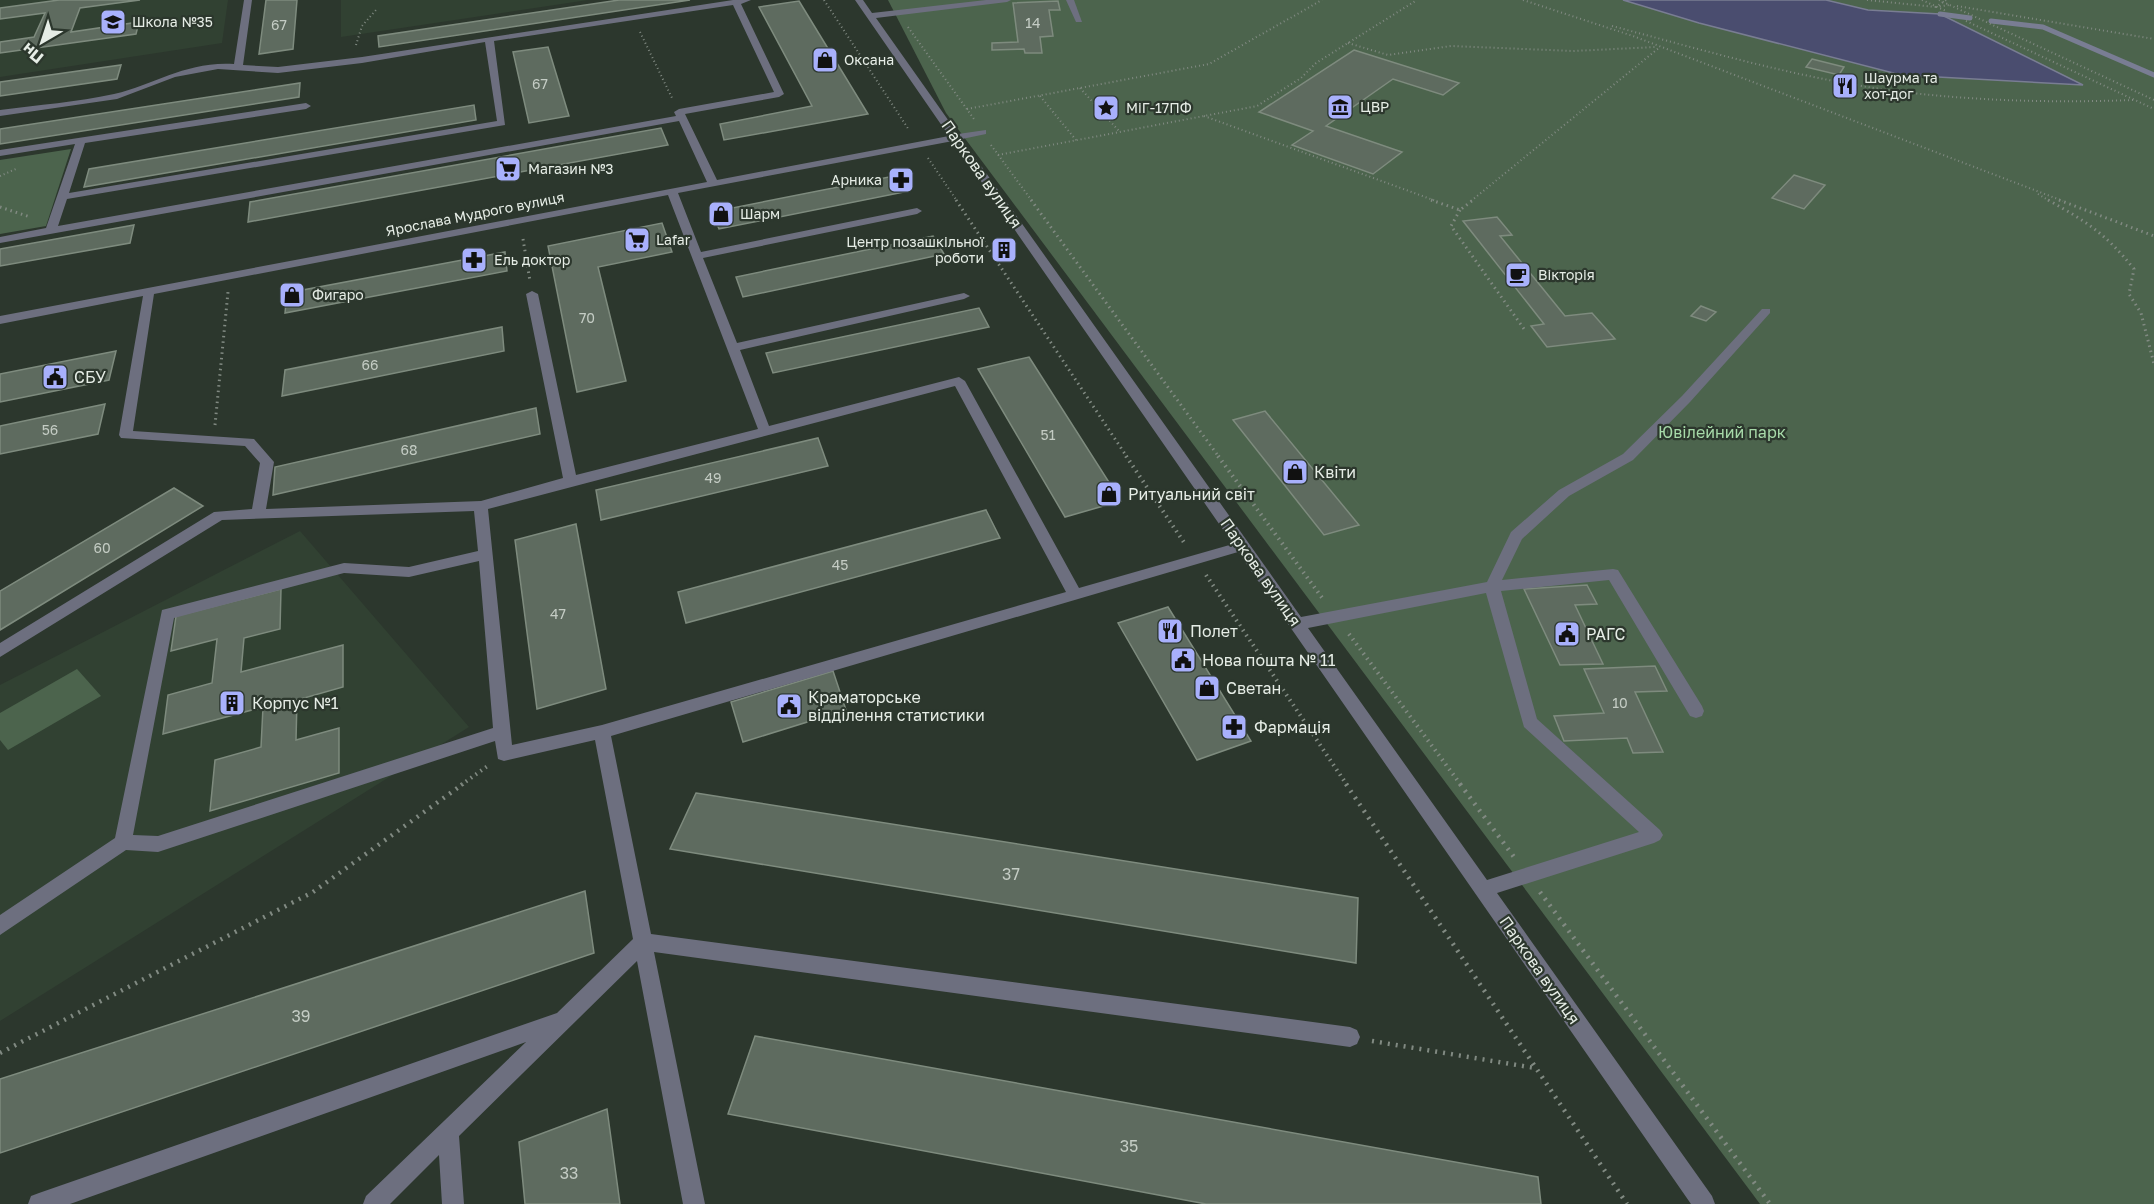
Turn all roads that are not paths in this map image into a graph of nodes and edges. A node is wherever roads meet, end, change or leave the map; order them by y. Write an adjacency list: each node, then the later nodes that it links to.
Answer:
1 (248, 0): 10 (street)
2 (747, 0): 6 (street)
3 (859, 0): 7 (street, Паркова вулиця)
4 (1007, 0): 7 (street)
5 (1070, 0): 8 (street)
6 (735, 2): 9 (street); 13 (street)
7 (870, 16): 15 (street, Паркова вулиця)
8 (1079, 20)
9 (489, 39): 10 (street); 20 (street)
10 (238, 66): 12 (street)
11 (306, 106): 16 (street)
12 (0, 113)
13 (680, 115): 18 (street); 22 (street)
14 (983, 132): 15 (street, Ярослава Мудрого вулиця)
15 (956, 137): 18 (street, Ярослава Мудрого вулиця); 35 (street, Паркова вулиця)
16 (81, 141): 17 (street); 20 (street)
17 (0, 153)
18 (713, 183): 19 (street, Ярослава Мудрого вулиця)
19 (672, 191): 24 (street); 25 (street, Ярослава Мудрого вулиця)
20 (62, 197): 22 (street)
21 (917, 211): 24 (street)
22 (51, 231): 23 (street)
23 (0, 240)
24 (697, 256): 30 (street)
25 (148, 292): 29 (street, Ярослава Мудрого вулиця); 34 (street)
26 (532, 294): 32 (street)
27 (964, 296): 30 (street)
28 (1766, 311): 37 (street)
29 (0, 320)
30 (733, 348): 31 (street)
31 (765, 431): 32 (street); 38 (street)
32 (570, 481): 33 (street)
33 (481, 506): 34 (street); 36 (street)
34 (258, 514): 40 (street)
35 (1243, 546): 38 (street); 39 (street, Паркова вулиця)
36 (486, 554): 42 (street); 44 (street)
37 (1492, 586): 39 (street); 41 (street); 45 (street)
38 (1076, 594): 43 (street)
39 (1297, 624): 45 (street, Паркова вулиця)
40 (0, 651)
41 (1696, 711)
42 (503, 732): 43 (street); 44 (street)
43 (602, 732): 47 (street)
44 (123, 842): 46 (street)
45 (1484, 889): 55 (street, Паркова вулиця)
46 (0, 926)
47 (643, 942): 48 (street); 49 (street); 54 (street)
48 (562, 1020): 50 (street); 51 (street)
49 (1350, 1037)
50 (448, 1132): 52 (street); 53 (street)
51 (39, 1204)
52 (374, 1204)
53 (453, 1204)
54 (694, 1204)
55 (1704, 1204)

